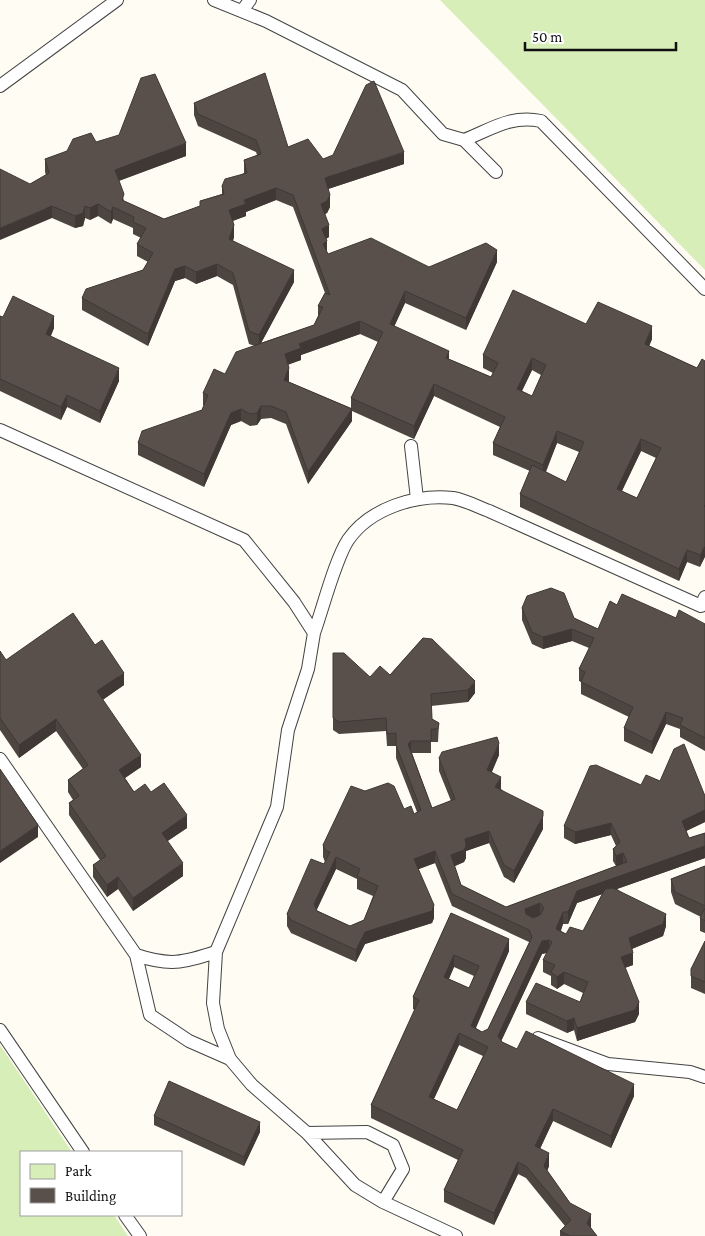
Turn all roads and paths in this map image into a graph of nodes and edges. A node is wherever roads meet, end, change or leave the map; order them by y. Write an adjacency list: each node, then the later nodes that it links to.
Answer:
1 (117, 0): 5 (lane)
2 (214, 0): 4 (lane)
3 (250, 0): 4 (lane)
4 (242, 12): 6 (lane)
5 (0, 86)
6 (464, 140): 7 (lane); 8 (lane)
7 (496, 172)
8 (705, 289)
9 (0, 430): 13 (lane)
10 (411, 446): 11 (lane)
11 (417, 499): 12 (lane); 13 (lane)
12 (705, 596)
13 (314, 633): 15 (lane)
14 (0, 758): 16 (lane)
15 (216, 952): 16 (lane); 19 (lane)
16 (136, 955): 19 (lane)
17 (0, 1030): 22 (lane)
18 (538, 1038): 20 (lane)
19 (230, 1059): 21 (lane)
20 (705, 1077)
21 (307, 1133): 23 (lane); 23 (lane)
22 (82, 1151)
23 (383, 1202): 26 (lane)
24 (126, 1216): 25 (lane)
25 (140, 1236)
26 (456, 1236)

